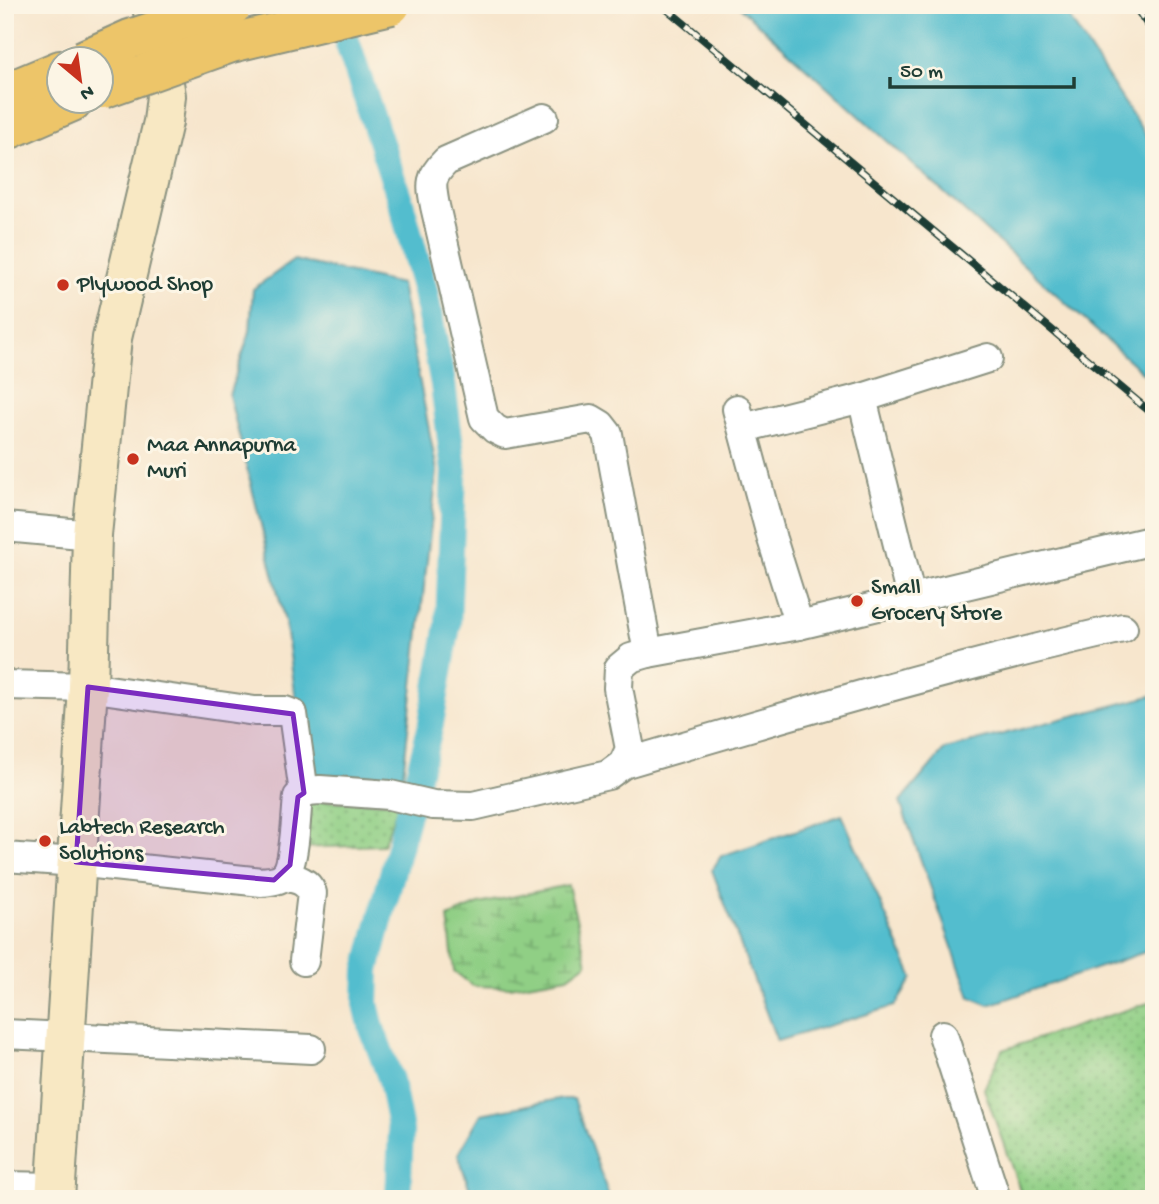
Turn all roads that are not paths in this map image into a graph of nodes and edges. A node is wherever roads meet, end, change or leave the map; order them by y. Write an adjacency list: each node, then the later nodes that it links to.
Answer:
1 (152, 5): 14 (street)
2 (233, 5): 4 (highway, bridge)
3 (391, 5): 6 (highway, bridge)
4 (114, 46)
5 (46, 75): 7 (highway)
6 (116, 84)
7 (5, 93)
8 (46, 113): 10 (highway)
9 (544, 118): 19 (street)
10 (5, 131)
11 (988, 358): 12 (street)
12 (862, 398): 16 (street); 17 (street)
13 (5, 527): 14 (street)
14 (92, 535): 21 (street)
15 (1154, 540): 16 (street)
16 (911, 598): 17 (street)
17 (799, 625): 19 (street)
18 (1123, 628): 22 (street)
19 (648, 653): 22 (street)
20 (5, 685): 21 (street)
21 (88, 687): 23 (street); 25 (street)
22 (624, 764): 23 (street)
23 (304, 793): 26 (street)
24 (5, 857): 25 (street)
25 (76, 862): 26 (street); 30 (street)
26 (283, 876): 27 (street)
27 (304, 961)
28 (5, 1034): 30 (street)
29 (943, 1035): 34 (street)
30 (65, 1038): 31 (street); 33 (street)
31 (311, 1049)
32 (5, 1186): 33 (street)
33 (55, 1193)
34 (996, 1199)

